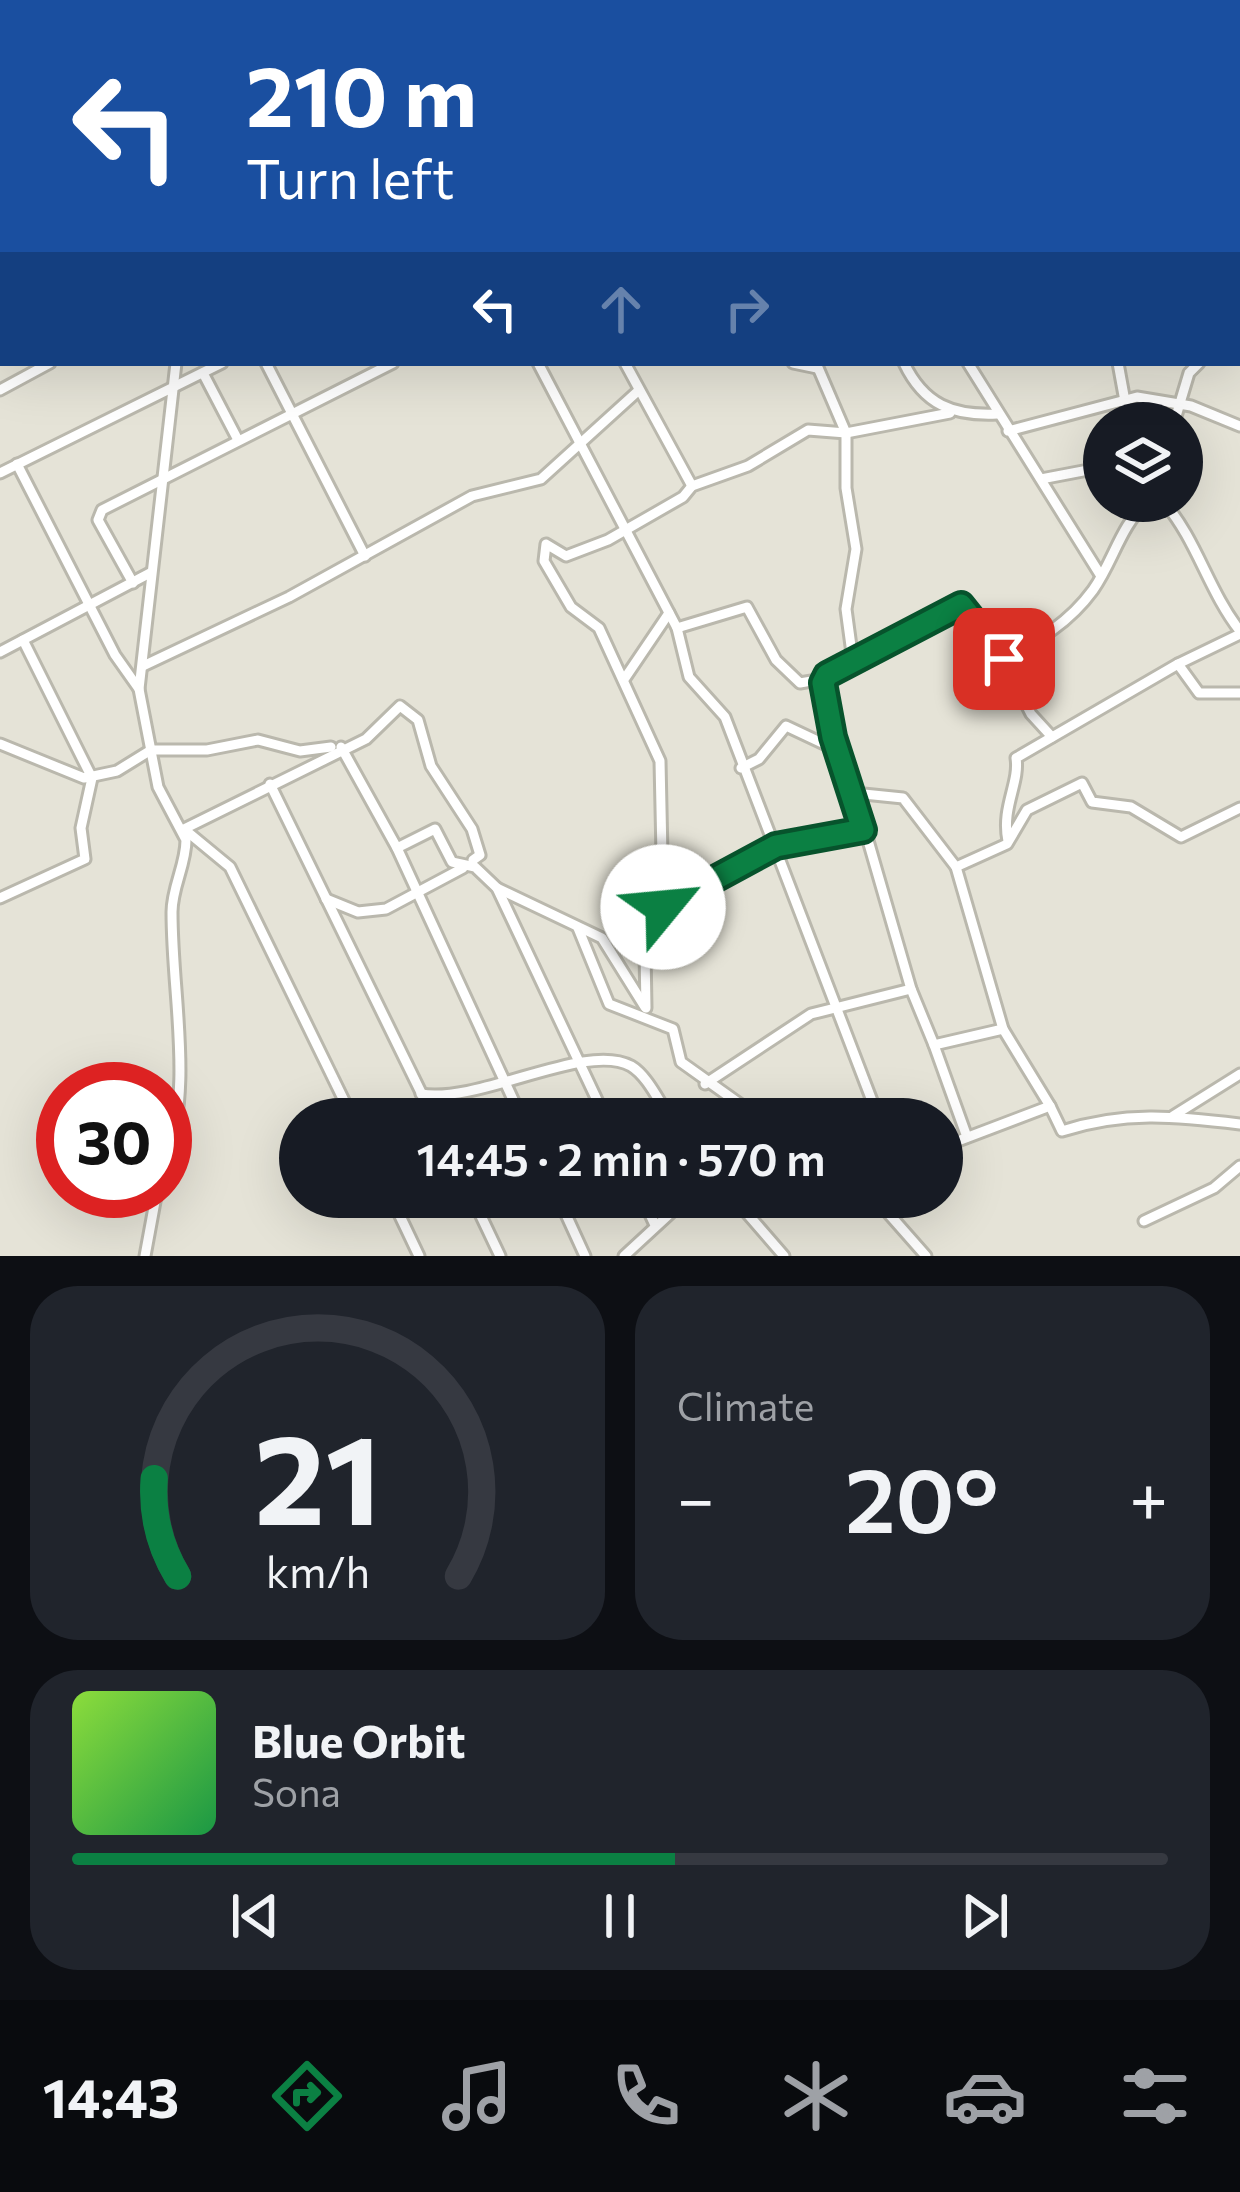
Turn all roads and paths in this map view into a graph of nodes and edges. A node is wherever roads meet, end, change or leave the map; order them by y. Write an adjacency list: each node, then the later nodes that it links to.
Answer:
1 (44, 366): 15 (street)
2 (176, 366): 14 (street)
3 (216, 366): 13 (street)
4 (268, 366): 24 (street)
5 (387, 366): 24 (street)
6 (540, 366): 29 (street)
7 (626, 366): 16 (street)
8 (816, 366): 27 (street)
9 (909, 366): 22 (street)
10 (970, 366): 23 (street)
11 (1119, 366): 17 (street)
12 (1197, 366): 20 (street)
13 (203, 373): 14 (street); 28 (street)
14 (174, 386): 30 (street); 33 (street)
15 (0, 390)
16 (638, 391): 29 (street); 35 (street)
17 (1124, 398): 18 (street); 19 (street); 26 (street)
18 (1125, 402)
19 (1150, 402)
20 (1178, 402)
21 (1203, 411): 25 (street)
22 (950, 413): 23 (street); 27 (street)
23 (997, 413): 26 (street)
24 (292, 414): 28 (street); 39 (street)
25 (1240, 425)
26 (1008, 431): 34 (street)
27 (846, 433): 35 (street); 50 (street)
28 (238, 440): 33 (street)
29 (582, 443): 38 (street); 39 (street)
30 (17, 464): 32 (street); 43 (street)
31 (1083, 470): 34 (street)
32 (0, 473)
33 (163, 476): 40 (street); 42 (street)
34 (1041, 479): 41 (street)
35 (692, 486): 38 (street)
36 (1130, 522): 41 (street)
37 (1177, 522): 46 (street)
38 (624, 529): 44 (street); 53 (street)
39 (365, 556): 52 (street)
40 (150, 573): 42 (street); 52 (street)
41 (1101, 576): 49 (street)
42 (133, 583): 43 (street)
43 (92, 605): 47 (street); 55 (street)
44 (669, 612): 45 (street); 53 (street)
45 (677, 628): 54 (street); 62 (street)
46 (1240, 633): 51 (street)
47 (22, 640): 48 (street); 63 (street)
48 (0, 652)
49 (1004, 659): 50 (street); 57 (street)
50 (853, 661): 54 (street)
51 (1178, 664): 56 (street); 57 (street)
52 (143, 666): 55 (street)
53 (626, 678): 79 (street)
54 (823, 679): 61 (street)
55 (139, 689): 60 (street)
56 (1240, 693)
57 (1052, 737): 69 (street)
58 (0, 744): 63 (street)
59 (341, 747): 60 (street); 64 (street); 71 (street); 72 (street)
60 (151, 750): 63 (street); 67 (street)
61 (840, 752): 62 (street); 65 (street)
62 (741, 768): 70 (street)
63 (92, 778): 77 (street)
64 (270, 784): 67 (street); 78 (street)
65 (854, 793): 68 (street); 73 (street)
66 (1240, 808): 69 (street)
67 (184, 829): 87 (street); 93 (street)
68 (863, 830): 70 (street); 81 (street)
69 (1009, 842): 73 (street)
70 (776, 846): 79 (street); 82 (street)
71 (397, 848): 75 (street); 76 (street)
72 (473, 860)
73 (956, 867): 85 (street)
74 (463, 868): 76 (street)
75 (497, 888): 80 (street); 88 (street)
76 (416, 890): 78 (street); 90 (street)
77 (0, 898)
78 (326, 899): 92 (street)
79 (663, 907): 83 (street)
80 (578, 928): 83 (street); 84 (street)
81 (911, 989): 82 (street); 86 (street)
82 (832, 1006): 91 (street); 99 (street)
83 (646, 1008): 84 (street)
84 (649, 1024): 91 (street)
85 (1004, 1029): 86 (street); 100 (street)
86 (934, 1045): 103 (street)
87 (181, 1062)
88 (581, 1066): 90 (street); 96 (street); 97 (street)
89 (1240, 1074): 101 (street)
90 (506, 1084): 92 (street); 95 (street)
91 (705, 1084): 98 (street)
92 (422, 1094): 94 (street)
93 (343, 1098)
94 (424, 1098)
95 (512, 1098)
96 (596, 1098)
97 (655, 1098)
98 (727, 1098)
99 (870, 1098)
100 (1050, 1106): 101 (street); 103 (street)
101 (1173, 1116): 102 (street)
102 (1240, 1124)
103 (967, 1137): 104 (street)
104 (963, 1139)
105 (1238, 1172): 114 (street)
106 (152, 1218): 116 (street)
107 (401, 1218): 117 (street)
108 (482, 1218): 118 (street)
109 (568, 1218): 119 (street)
110 (652, 1218): 115 (street)
111 (663, 1218): 115 (street)
112 (751, 1218): 121 (street)
113 (893, 1218): 122 (street)
114 (1144, 1221)
115 (655, 1225): 120 (street)
116 (145, 1256)
117 (419, 1256)
118 (500, 1256)
119 (585, 1256)
120 (624, 1256)
121 (784, 1256)
122 (926, 1256)

